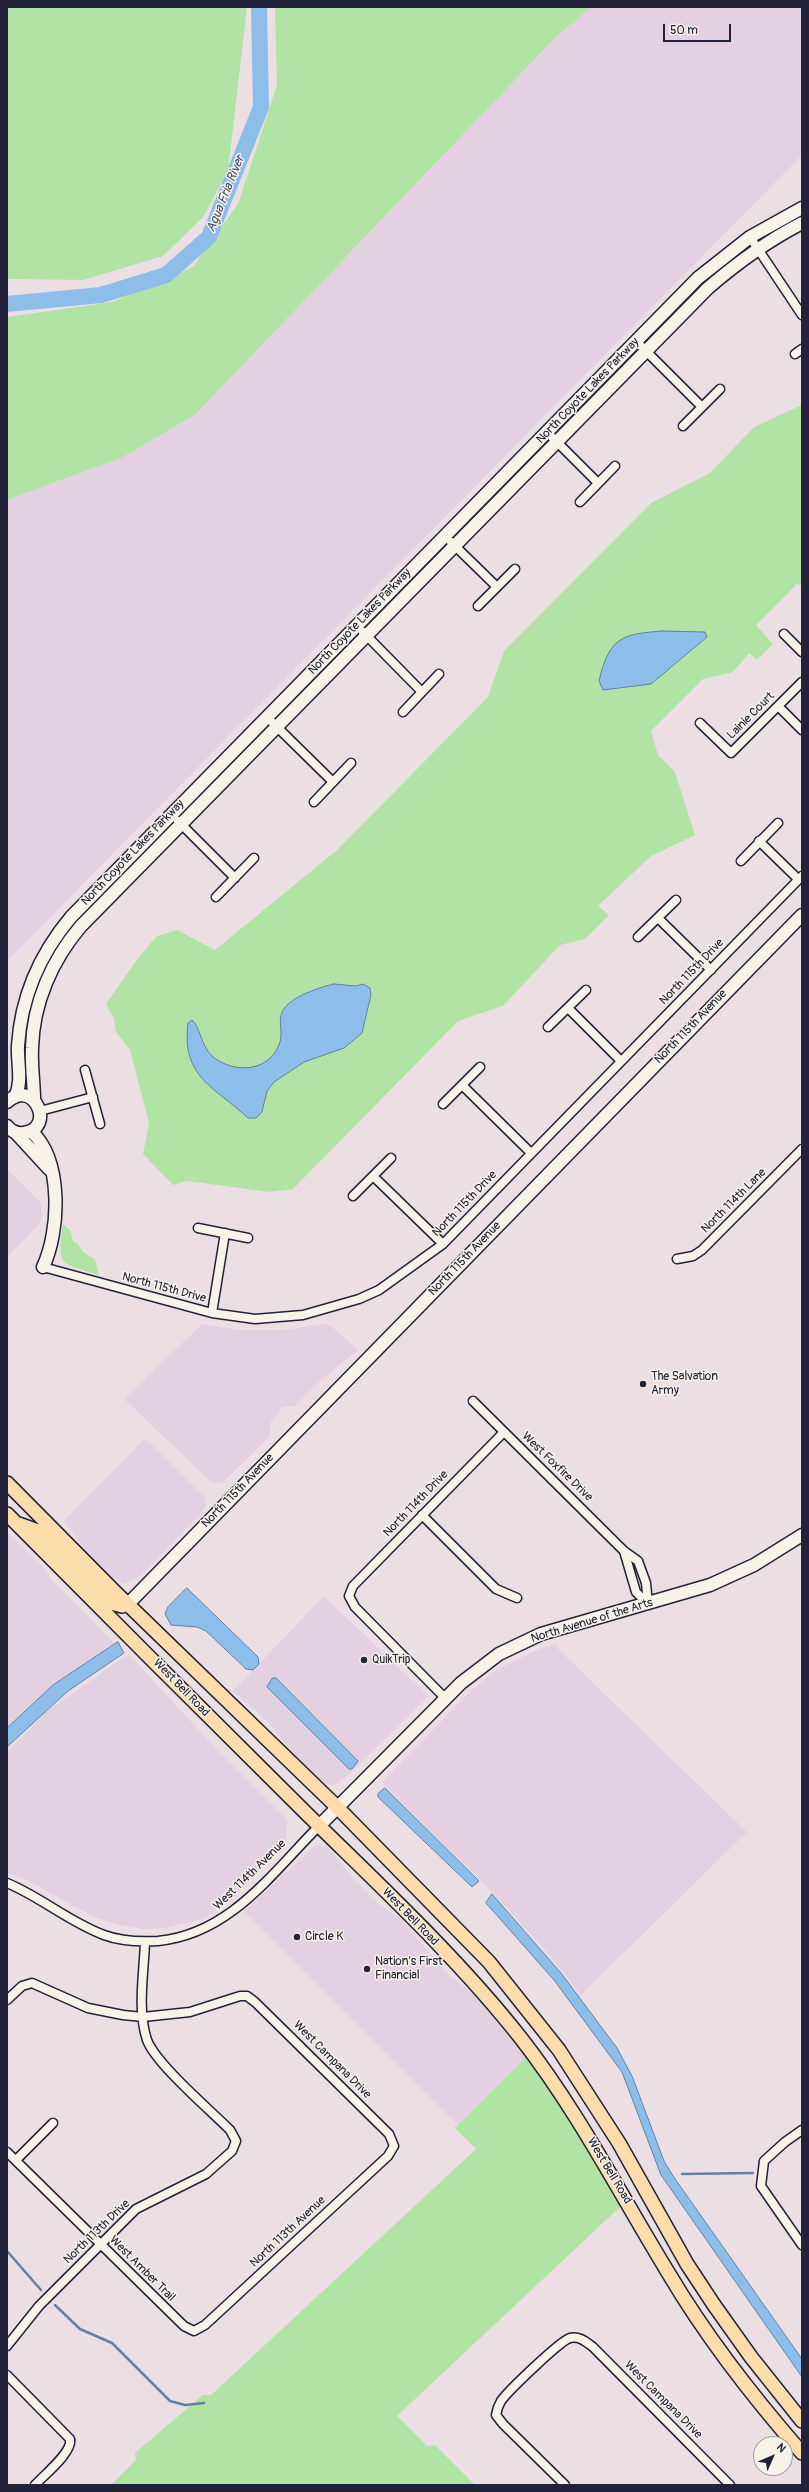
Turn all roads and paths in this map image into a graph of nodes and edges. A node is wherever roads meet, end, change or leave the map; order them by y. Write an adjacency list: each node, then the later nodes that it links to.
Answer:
1 (802, 208): 3 (street, North Coyote Lakes Parkway)
2 (802, 224): 4 (street, North Coyote Lakes Parkway)
3 (750, 238): 4 (street); 6 (street, North Coyote Lakes Parkway)
4 (758, 249): 5 (street); 7 (street, North Coyote Lakes Parkway)
5 (802, 315)
6 (636, 341): 7 (street); 11 (street, North Coyote Lakes Parkway)
7 (646, 351): 9 (street); 12 (street, North Coyote Lakes Parkway)
8 (720, 389): 9 (street)
9 (702, 407): 10 (street)
10 (683, 426)
11 (547, 432): 12 (street); 16 (street, North Coyote Lakes Parkway)
12 (556, 442): 14 (street); 17 (street, North Coyote Lakes Parkway)
13 (615, 466): 14 (street)
14 (598, 484): 15 (street)
15 (580, 502)
16 (445, 536): 17 (street); 21 (street, North Coyote Lakes Parkway)
17 (455, 545): 19 (street); 23 (street, North Coyote Lakes Parkway)
18 (515, 569): 19 (street)
19 (497, 587): 20 (street)
20 (478, 606)
21 (356, 626): 23 (street); 30 (street, North Coyote Lakes Parkway)
22 (784, 634): 24 (street)
23 (366, 636): 27 (street); 32 (street, North Coyote Lakes Parkway)
24 (802, 652)
25 (439, 674): 27 (street)
26 (802, 682): 28 (street, Lainie Court)
27 (422, 692): 29 (street)
28 (778, 706): 31 (street, Lainie Court); 33 (street)
29 (402, 712)
30 (267, 717): 32 (street); 37 (street, North Coyote Lakes Parkway)
31 (700, 723)
32 (277, 727): 35 (street); 39 (street, North Coyote Lakes Parkway)
33 (802, 730)
34 (350, 763): 35 (street)
35 (333, 782): 36 (street)
36 (314, 802)
37 (171, 814): 39 (street); 59 (street, North Coyote Lakes Parkway)
38 (778, 822): 40 (street)
39 (181, 824): 44 (street); 61 (street, North Coyote Lakes Parkway)
40 (759, 842): 42 (street); 43 (street)
41 (254, 858): 44 (street)
42 (741, 861)
43 (800, 877): 50 (street, North 115th Drive)
44 (235, 878): 45 (street)
45 (216, 897)
46 (676, 900): 48 (street)
47 (802, 914): 88 (street, North 115th Avenue)
48 (658, 918): 49 (street); 50 (street)
49 (638, 937)
50 (710, 970): 54 (street, North 115th Drive)
51 (586, 990): 52 (street)
52 (568, 1008): 53 (street); 54 (street)
53 (548, 1027)
54 (621, 1062): 66 (street, North 115th Drive)
55 (480, 1067): 57 (street)
56 (85, 1070): 58 (street)
57 (462, 1085): 60 (street); 66 (street)
58 (93, 1098): 61 (street); 62 (street)
59 (11, 1100): 61 (street)
60 (443, 1104)
61 (37, 1105): 64 (street)
62 (100, 1124)
63 (11, 1129): 64 (street); 68 (street)
64 (30, 1131): 68 (street)
65 (802, 1149): 75 (street, North 114th Lane)
66 (531, 1153): 74 (street, North 115th Drive)
67 (391, 1158): 69 (street)
68 (51, 1171): 76 (street)
69 (373, 1176): 70 (street); 74 (street)
70 (353, 1196)
71 (198, 1228): 72 (street)
72 (225, 1233): 73 (street); 77 (street)
73 (248, 1238)
74 (443, 1244): 77 (street, North 115th Drive)
75 (677, 1259)
76 (43, 1267): 77 (street, North 115th Drive)
77 (212, 1313)
78 (473, 1401): 79 (street, West Foxfire Drive)
79 (504, 1432): 84 (street, North 114th Drive); 89 (street, West Foxfire Drive)
80 (7, 1484): 82 (main road, West Bell Road)
81 (7, 1491): 82 (main road)
82 (20, 1496): 88 (main road, West Bell Road)
83 (7, 1514): 85 (main road, West Bell Road)
84 (422, 1515): 87 (street); 90 (street, North 114th Drive)
85 (16, 1523): 88 (main road); 92 (main road, West Bell Road)
86 (802, 1535): 89 (street, North Avenue of the Arts)
87 (517, 1598)
88 (128, 1604): 91 (main road, West Bell Road)
89 (648, 1604): 90 (street, North Avenue of the Arts)
90 (446, 1698): 91 (street, North Avenue of the Arts)
91 (337, 1807): 92 (street, North Avenue of the Arts); 107 (main road, West Bell Road)
92 (319, 1826): 94 (street, West 114th Avenue); 108 (main road, West Bell Road)
93 (7, 1883): 94 (street)
94 (146, 1942): 96 (street)
95 (7, 2000): 96 (street)
96 (143, 2017): 99 (street, West Campana Drive); 102 (street, North 113th Drive)
97 (53, 2122): 101 (street)
98 (802, 2130): 103 (street)
99 (394, 2146): 104 (street, North 113th Avenue)
100 (7, 2152): 101 (street, West Amber Trail)
101 (16, 2160): 102 (street, West Amber Trail)
102 (100, 2244): 104 (street, West Amber Trail); 105 (street, North 113th Drive)
103 (802, 2244)
104 (194, 2331)
105 (7, 2346)
106 (7, 2375): 109 (street)
107 (802, 2421)
108 (802, 2453)
109 (35, 2485)
110 (565, 2485): 111 (street, West Campana Drive)
111 (730, 2485)

